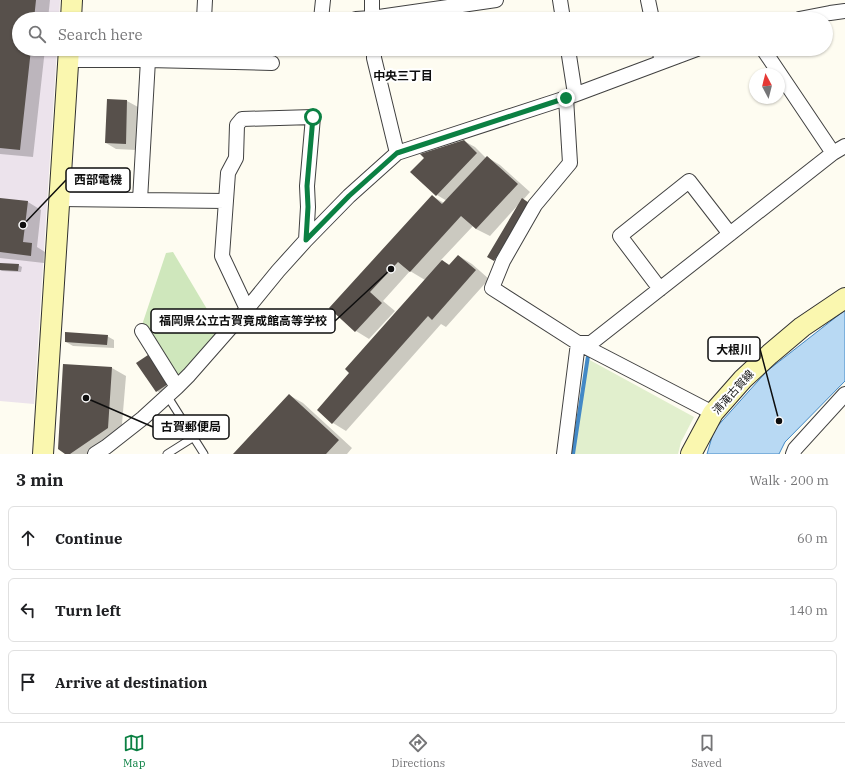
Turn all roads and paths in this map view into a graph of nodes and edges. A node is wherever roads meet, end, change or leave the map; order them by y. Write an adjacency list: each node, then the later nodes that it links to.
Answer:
1 (72, 0): 9 (street)
2 (205, 0): 10 (street)
3 (323, 0): 11 (street)
4 (372, 0): 12 (street)
5 (496, 0): 13 (street)
6 (560, 0): 14 (street)
7 (648, 0): 15 (street)
8 (845, 11): 16 (street)
9 (71, 12)
10 (204, 12)
11 (322, 12)
12 (372, 12)
13 (413, 12)
14 (562, 12)
15 (651, 12)
16 (833, 13)
17 (68, 56): 31 (street)
18 (84, 56): 25 (street)
19 (190, 56): 25 (street)
20 (210, 56): 26 (street)
21 (374, 56): 29 (street)
22 (568, 56): 27 (street)
23 (661, 56): 27 (street)
24 (768, 56): 30 (street)
25 (148, 60): 32 (street)
26 (272, 63)
27 (570, 96): 29 (street); 40 (street)
28 (845, 146): 30 (street)
29 (397, 153): 35 (street)
30 (833, 154): 34 (street)
31 (60, 199): 32 (street); 45 (street)
32 (140, 200): 33 (street)
33 (225, 201): 35 (street); 38 (street)
34 (730, 234): 36 (street); 36 (street)
35 (306, 240): 38 (street)
36 (660, 290): 40 (street)
37 (845, 298): 43 (street, 清滝古賀線)
38 (247, 309): 41 (street)
39 (142, 331): 41 (street)
40 (578, 343): 43 (street); 49 (street)
41 (172, 392): 44 (lane); 46 (street)
42 (845, 394): 51 (street)
43 (713, 413): 50 (street, 清滝古賀線)
44 (194, 437): 47 (lane); 48 (lane)
45 (43, 454)
46 (95, 454)
47 (167, 454)
48 (204, 454)
49 (564, 454)
50 (690, 454)
51 (793, 454)

